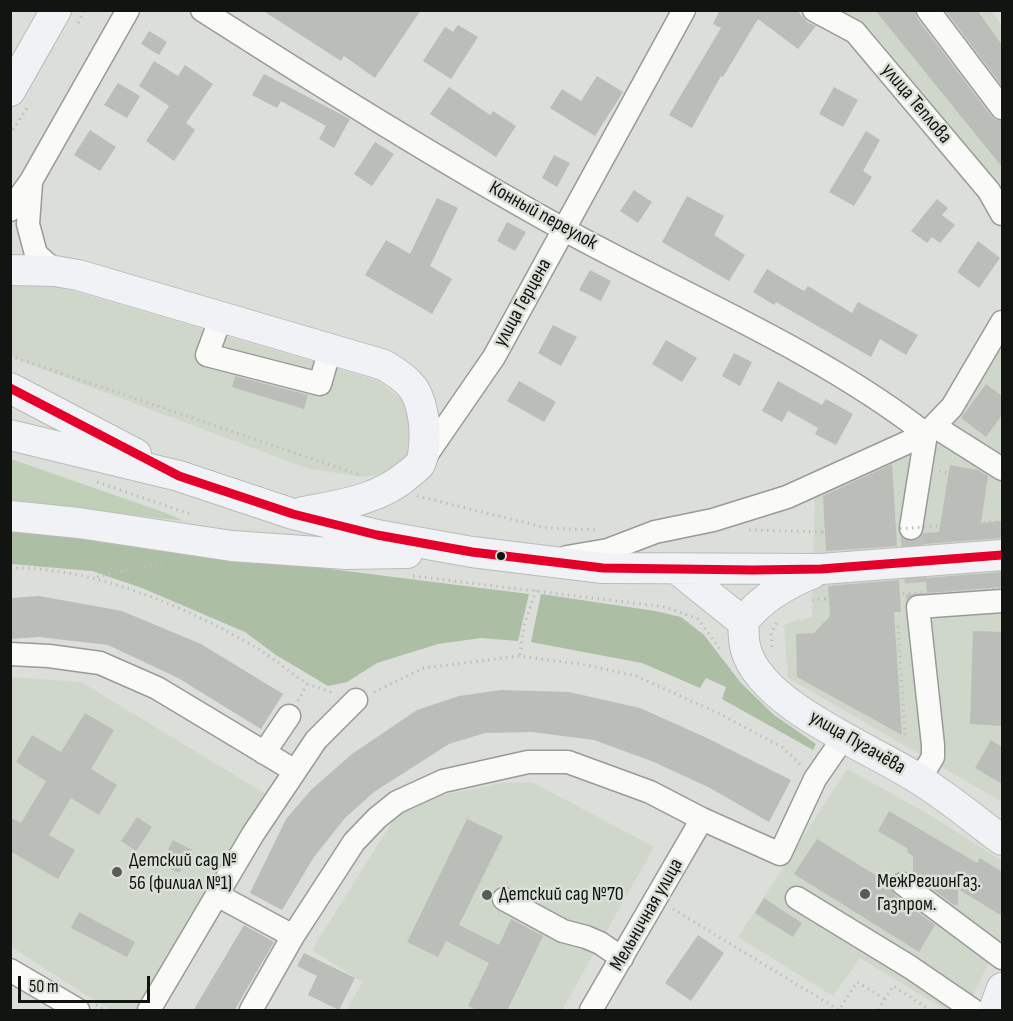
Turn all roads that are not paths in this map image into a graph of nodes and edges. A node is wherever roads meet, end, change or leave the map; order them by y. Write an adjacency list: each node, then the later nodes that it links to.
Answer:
1 (56, 10): 7 (main road)
2 (128, 10): 9 (street)
3 (202, 10): 13 (street, Конный переулок)
4 (684, 10): 13 (street, улица Герцена)
5 (814, 10): 10 (street, улица Теплова)
6 (928, 10): 8 (street)
7 (10, 91)
8 (1002, 108)
9 (31, 181): 11 (street); 15 (street)
10 (996, 186): 12 (street, улица Теплова)
11 (10, 210)
12 (1002, 214)
13 (564, 230): 20 (street, Конный переулок); 22 (street, улица Герцена)
14 (10, 270): 15 (main road)
15 (55, 271): 16 (main road)
16 (221, 317): 18 (main road); 18 (street)
17 (1002, 322): 20 (street)
18 (330, 349): 22 (main road)
19 (10, 388): 24 (main road)
20 (930, 430): 23 (street, Конный переулок); 27 (street); 30 (street)
21 (10, 435): 24 (main road)
22 (421, 463): 25 (main road)
23 (1002, 469)
24 (179, 476): 25 (main road)
25 (293, 514): 28 (main road)
26 (10, 516): 28 (main road)
27 (910, 528)
28 (472, 552): 30 (main road)
29 (1002, 555): 32 (main road, bridge)
30 (542, 561): 31 (main road)
31 (677, 569): 32 (main road); 34 (main road)
32 (821, 569): 34 (main road)
33 (1002, 601): 41 (street)
34 (743, 622): 38 (main road, улица Пугачёва)
35 (10, 654): 39 (street)
36 (356, 700): 40 (street)
37 (289, 716): 39 (street)
38 (844, 737): 41 (main road, улица Пугачёва); 42 (street)
39 (264, 753): 40 (street)
40 (295, 771): 45 (street)
41 (920, 779): 43 (main road, улица Пугачёва)
42 (702, 819): 48 (street); 49 (street, Мельничная улица)
43 (1002, 840)
44 (903, 884): 50 (street)
45 (217, 895): 48 (street); 54 (street)
46 (797, 898): 57 (street)
47 (504, 899): 49 (street)
48 (293, 936): 55 (street)
49 (622, 958): 56 (street, Мельничная улица)
50 (1002, 958)
51 (10, 970): 53 (street)
52 (1002, 988): 58 (main road)
53 (78, 1011)
54 (149, 1011)
55 (251, 1011)
56 (591, 1011)
57 (973, 1011)
58 (994, 1011)

